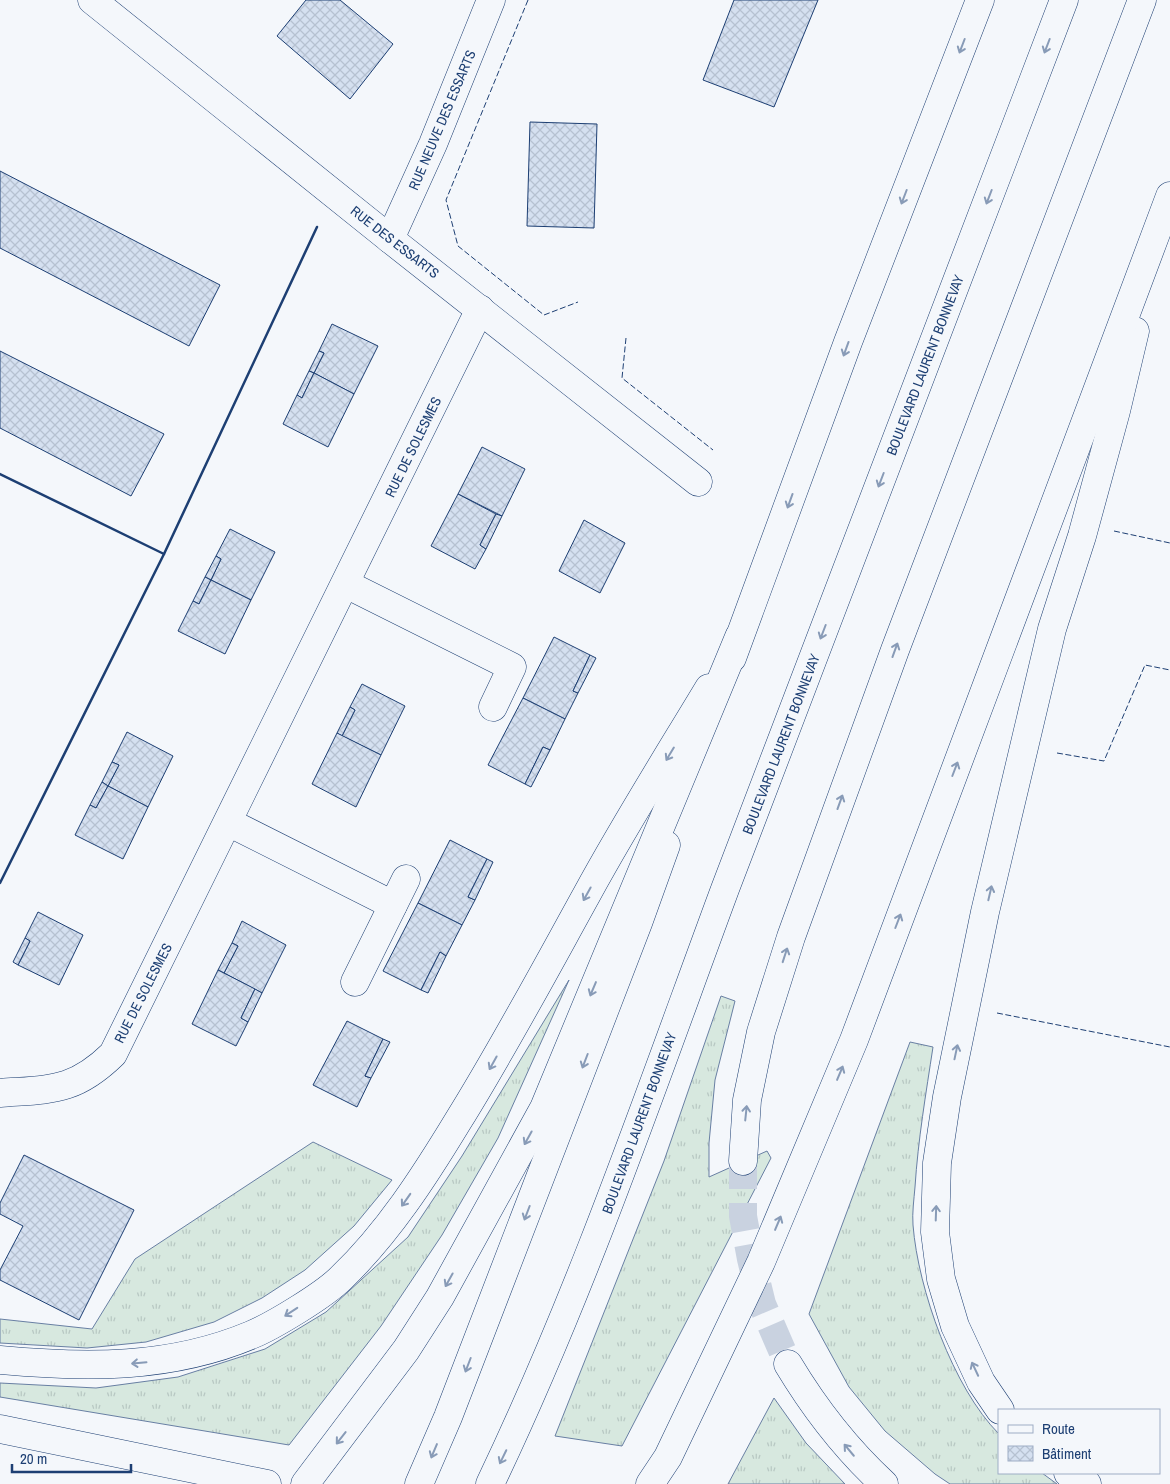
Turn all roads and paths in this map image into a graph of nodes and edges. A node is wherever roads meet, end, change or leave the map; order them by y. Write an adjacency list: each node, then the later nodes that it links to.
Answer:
1 (92, 0): 8 (main road, RUE DES ESSARTS)
2 (491, 0): 8 (main road, RUE NEUVE DES ESSARTS)
3 (980, 0): 12 (main road, one-way to 12)
4 (1064, 0): 29 (main road, BOULEVARD LAURENT BONNEVAY, one-way to 29)
5 (1142, 0): 19 (main road, one-way to 5)
6 (1170, 196): 7 (main road)
7 (1158, 227): 22 (main road, one-way to 7); 24 (main road, one-way to 7)
8 (390, 239): 9 (main road, RUE DES ESSARTS)
9 (480, 310): 10 (main road, RUE DES ESSARTS); 11 (main road, RUE DE SOLESMES)
10 (698, 482)
11 (346, 584): 13 (main road); 14 (main road, RUE DE SOLESMES)
12 (739, 637): 20 (main road, one-way to 20); 27 (main road, one-way to 27); 28 (main road, one-way to 28)
13 (493, 707)
14 (228, 822): 16 (main road); 18 (main road, RUE DE SOLESMES)
15 (406, 880): 16 (main road)
16 (393, 905): 17 (main road)
17 (355, 982)
18 (0, 1093)
19 (743, 1161)
20 (0, 1360)
21 (788, 1364): 31 (main road, one-way to 21)
22 (999, 1409)
23 (0, 1429): 26 (main road)
24 (674, 1468): 30 (main road)
25 (1070, 1474): 32 (main road)
26 (267, 1484)
27 (306, 1484)
28 (419, 1484)
29 (490, 1484)
30 (650, 1484)
31 (884, 1484)
32 (1087, 1484)

